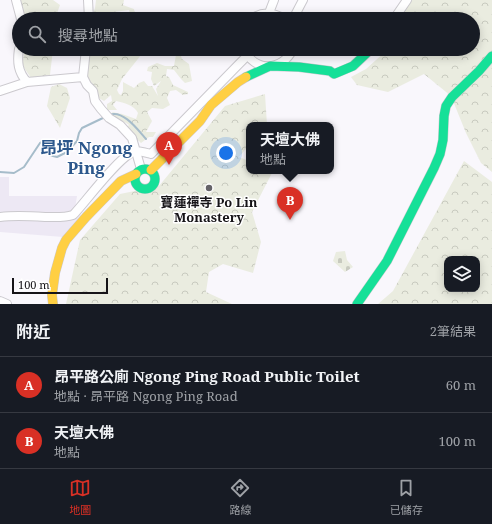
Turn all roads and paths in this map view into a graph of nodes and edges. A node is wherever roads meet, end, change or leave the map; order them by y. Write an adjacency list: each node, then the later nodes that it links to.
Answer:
1 (16, 0): 6 (street)
2 (88, 0): 7 (street)
3 (274, 0): 8 (street)
4 (303, 0): 9 (street)
5 (407, 0): 10 (street)
6 (19, 12)
7 (89, 12)
8 (269, 12)
9 (296, 12)
10 (399, 12)
11 (18, 56): 20 (street)
12 (85, 56): 19 (street)
13 (244, 56): 22 (street)
14 (249, 56): 18 (street)
15 (288, 56): 18 (street)
16 (364, 56): 18 (street)
17 (492, 56): 29 (street)
18 (270, 66): 23 (street)
19 (83, 77): 20 (street); 22 (street)
20 (28, 82): 21 (street)
21 (0, 91)
22 (136, 151): 24 (street); 25 (street)
23 (151, 170): 24 (street); 24 (street)
24 (138, 176): 28 (street)
25 (0, 217)
26 (0, 301): 27 (street)
27 (7, 304)
28 (53, 304)
29 (357, 304)

